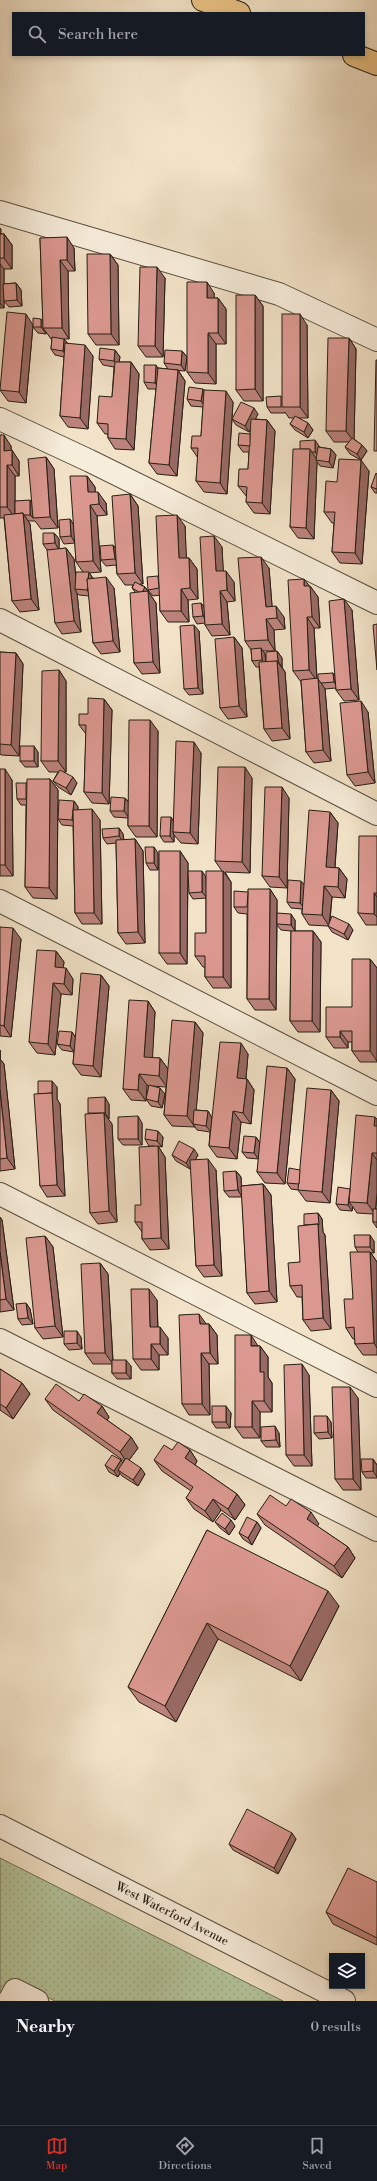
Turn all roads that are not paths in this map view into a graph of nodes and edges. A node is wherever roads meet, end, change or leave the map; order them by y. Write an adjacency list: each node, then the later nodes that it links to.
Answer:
1 (203, 0): 2 (highway)
2 (236, 12)
3 (357, 56): 4 (highway)
4 (377, 64)
5 (0, 212): 6 (street)
6 (377, 340)
7 (0, 419): 8 (street)
8 (377, 603)
9 (0, 620): 10 (street)
10 (377, 814)
11 (0, 901): 12 (street)
12 (377, 1094)
13 (0, 1194): 15 (street)
14 (0, 1340): 16 (street)
15 (377, 1386)
16 (377, 1530)
17 (0, 1826): 20 (street, West Waterford Avenue)
18 (9, 2001): 19 (street)
19 (37, 2001)
20 (344, 2001)

